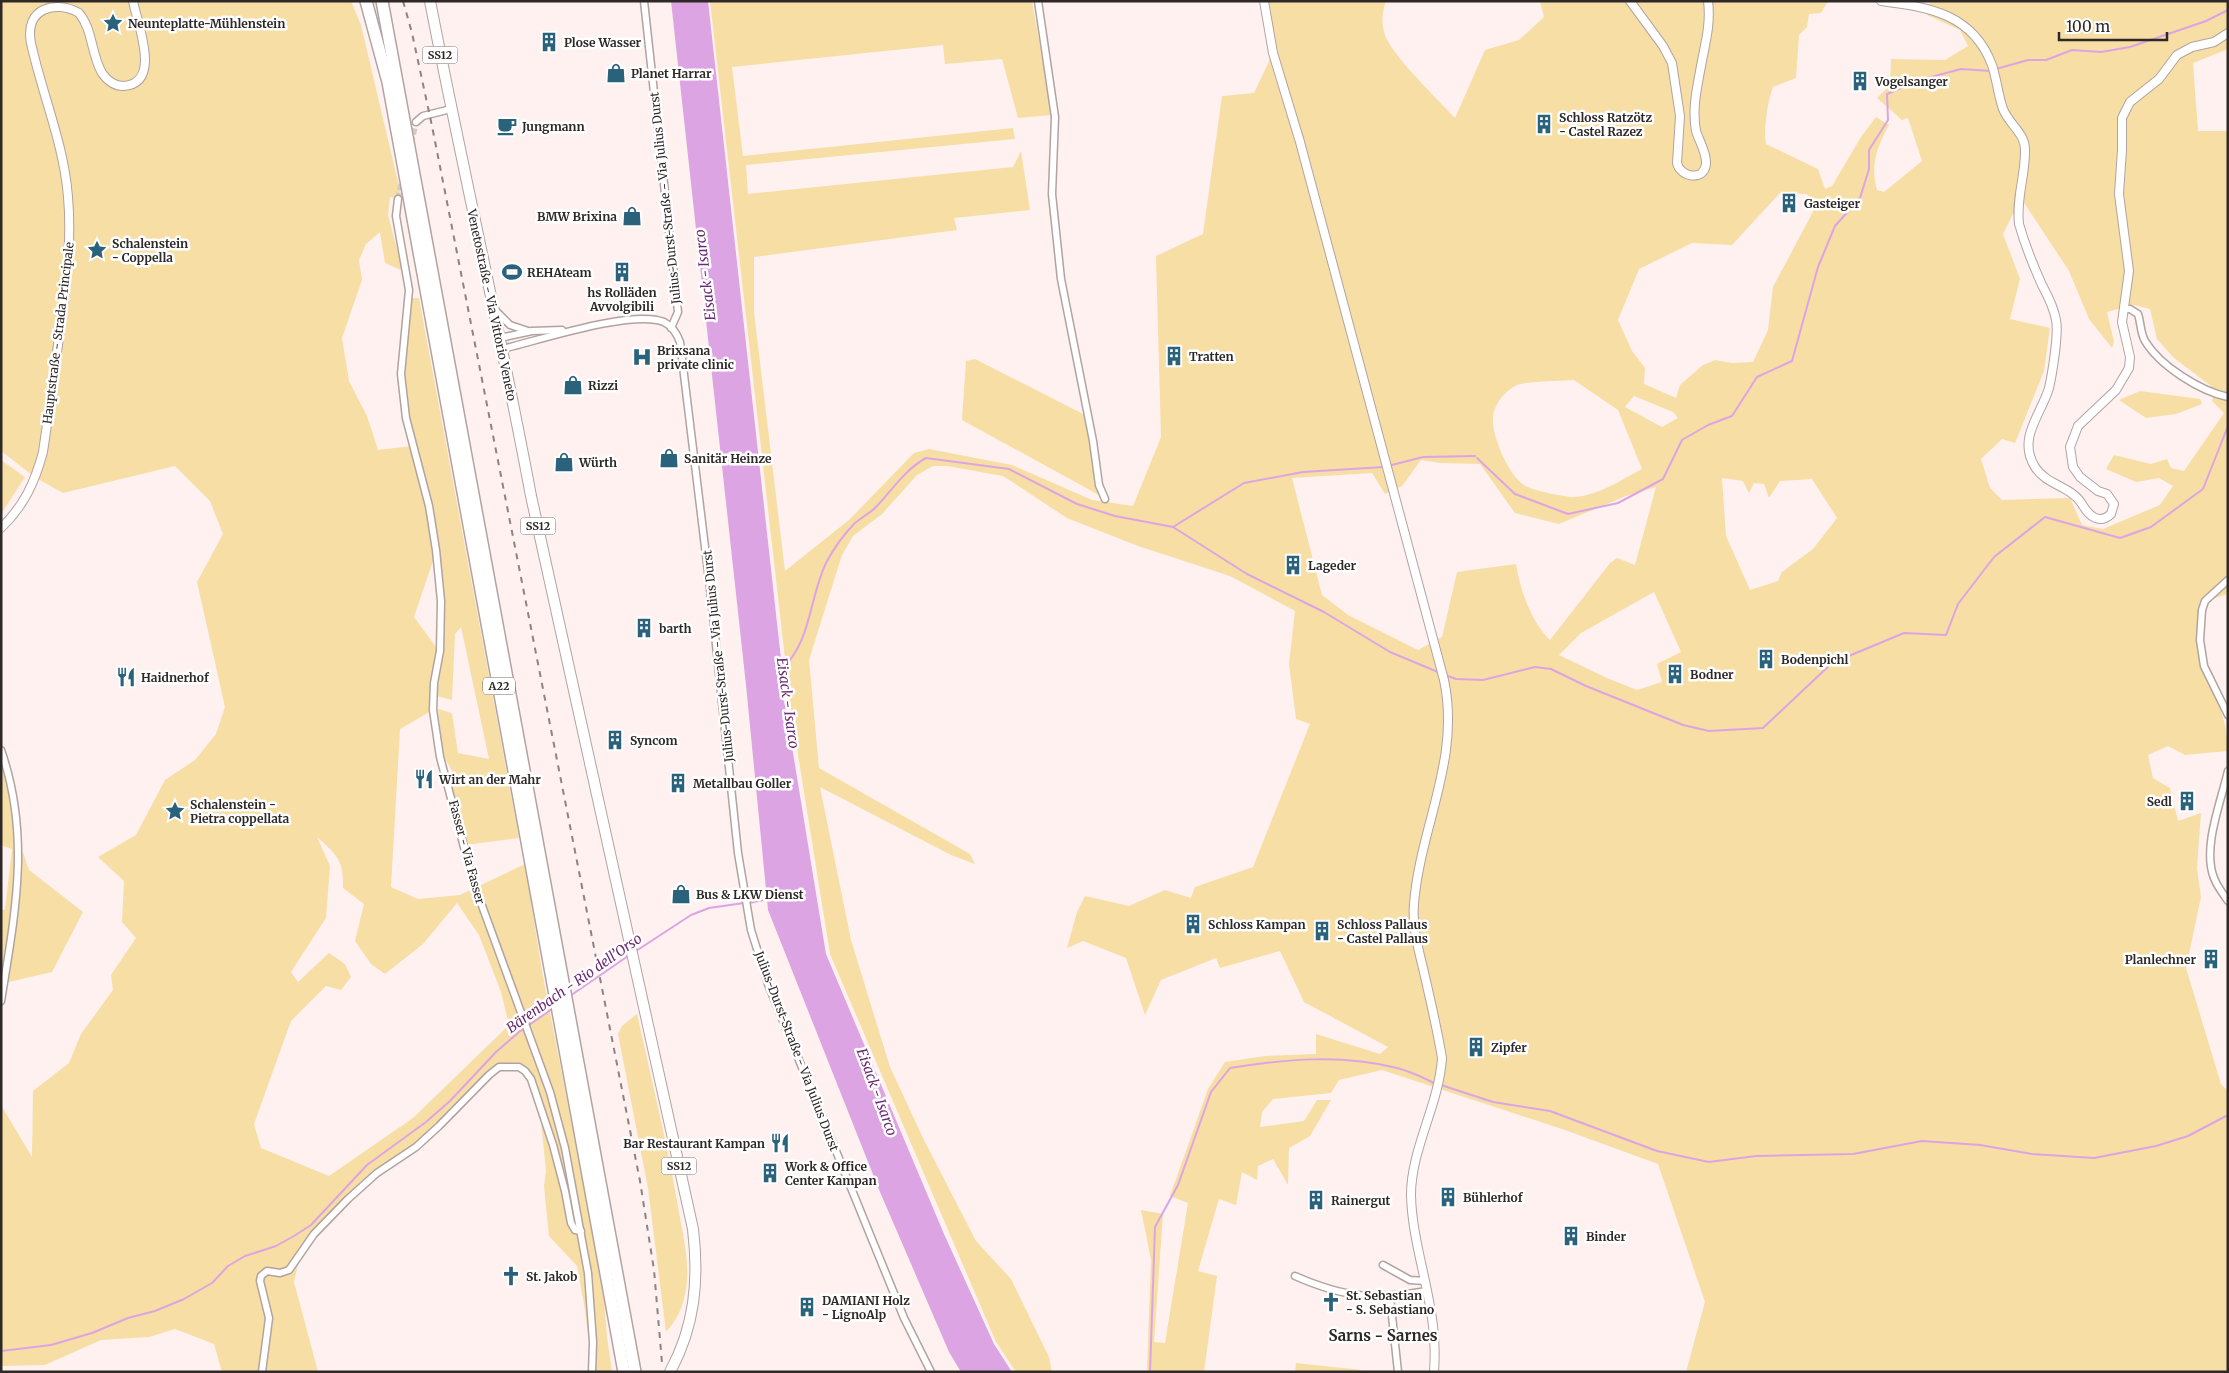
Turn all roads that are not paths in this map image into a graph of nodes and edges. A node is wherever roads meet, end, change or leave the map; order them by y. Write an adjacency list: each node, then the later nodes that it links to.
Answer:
1 (133, 1): 23 (street, Hauptstraße - Strada Principale)
2 (366, 1): 39 (highway, A22)
3 (382, 1): 40 (highway, A22)
4 (430, 1): 12 (main road, Venetostraße - Via Vittorio Veneto / SS12)
5 (644, 1): 17 (street, Julius-Durst-Straße - Via Julius Durst)
6 (1038, 1): 22 (street)
7 (1264, 1): 34 (street)
8 (1630, 1): 9 (street)
9 (1708, 1)
10 (1881, 1): 16 (street)
11 (2228, 33): 16 (street)
12 (450, 109): 13 (street); 15 (main road, Venetostraße - Via Vittorio Veneto / SS12)
13 (416, 122)
14 (398, 199): 31 (street, Fasser - Via Fasser)
15 (493, 308): 19 (street); 20 (main road, Venetostraße - Via Vittorio Veneto / SS12)
16 (2124, 309): 21 (street)
17 (671, 328): 18 (street); 42 (street, Julius-Durst-Straße - Via Julius Durst)
18 (571, 330): 19 (street); 20 (street)
19 (532, 331): 20 (street)
20 (501, 343): 41 (main road, Venetostraße - Via Vittorio Veneto / SS12)
21 (2228, 397)
22 (1104, 499)
23 (1, 528)
24 (2228, 580): 25 (street)
25 (2226, 706): 26 (street)
26 (2228, 715)
27 (1, 750): 30 (street)
28 (2228, 771): 29 (street)
29 (2228, 901)
30 (1, 1001)
31 (581, 1232): 37 (street); 38 (street, Fasser - Via Fasser)
32 (1383, 1265): 34 (street)
33 (1295, 1276): 36 (street)
34 (1425, 1281): 35 (street)
35 (1427, 1291): 36 (street); 44 (street)
36 (1390, 1297): 43 (street)
37 (262, 1372)
38 (592, 1372)
39 (624, 1372)
40 (635, 1372)
41 (670, 1372)
42 (931, 1372)
43 (1398, 1372)
44 (1434, 1372)

